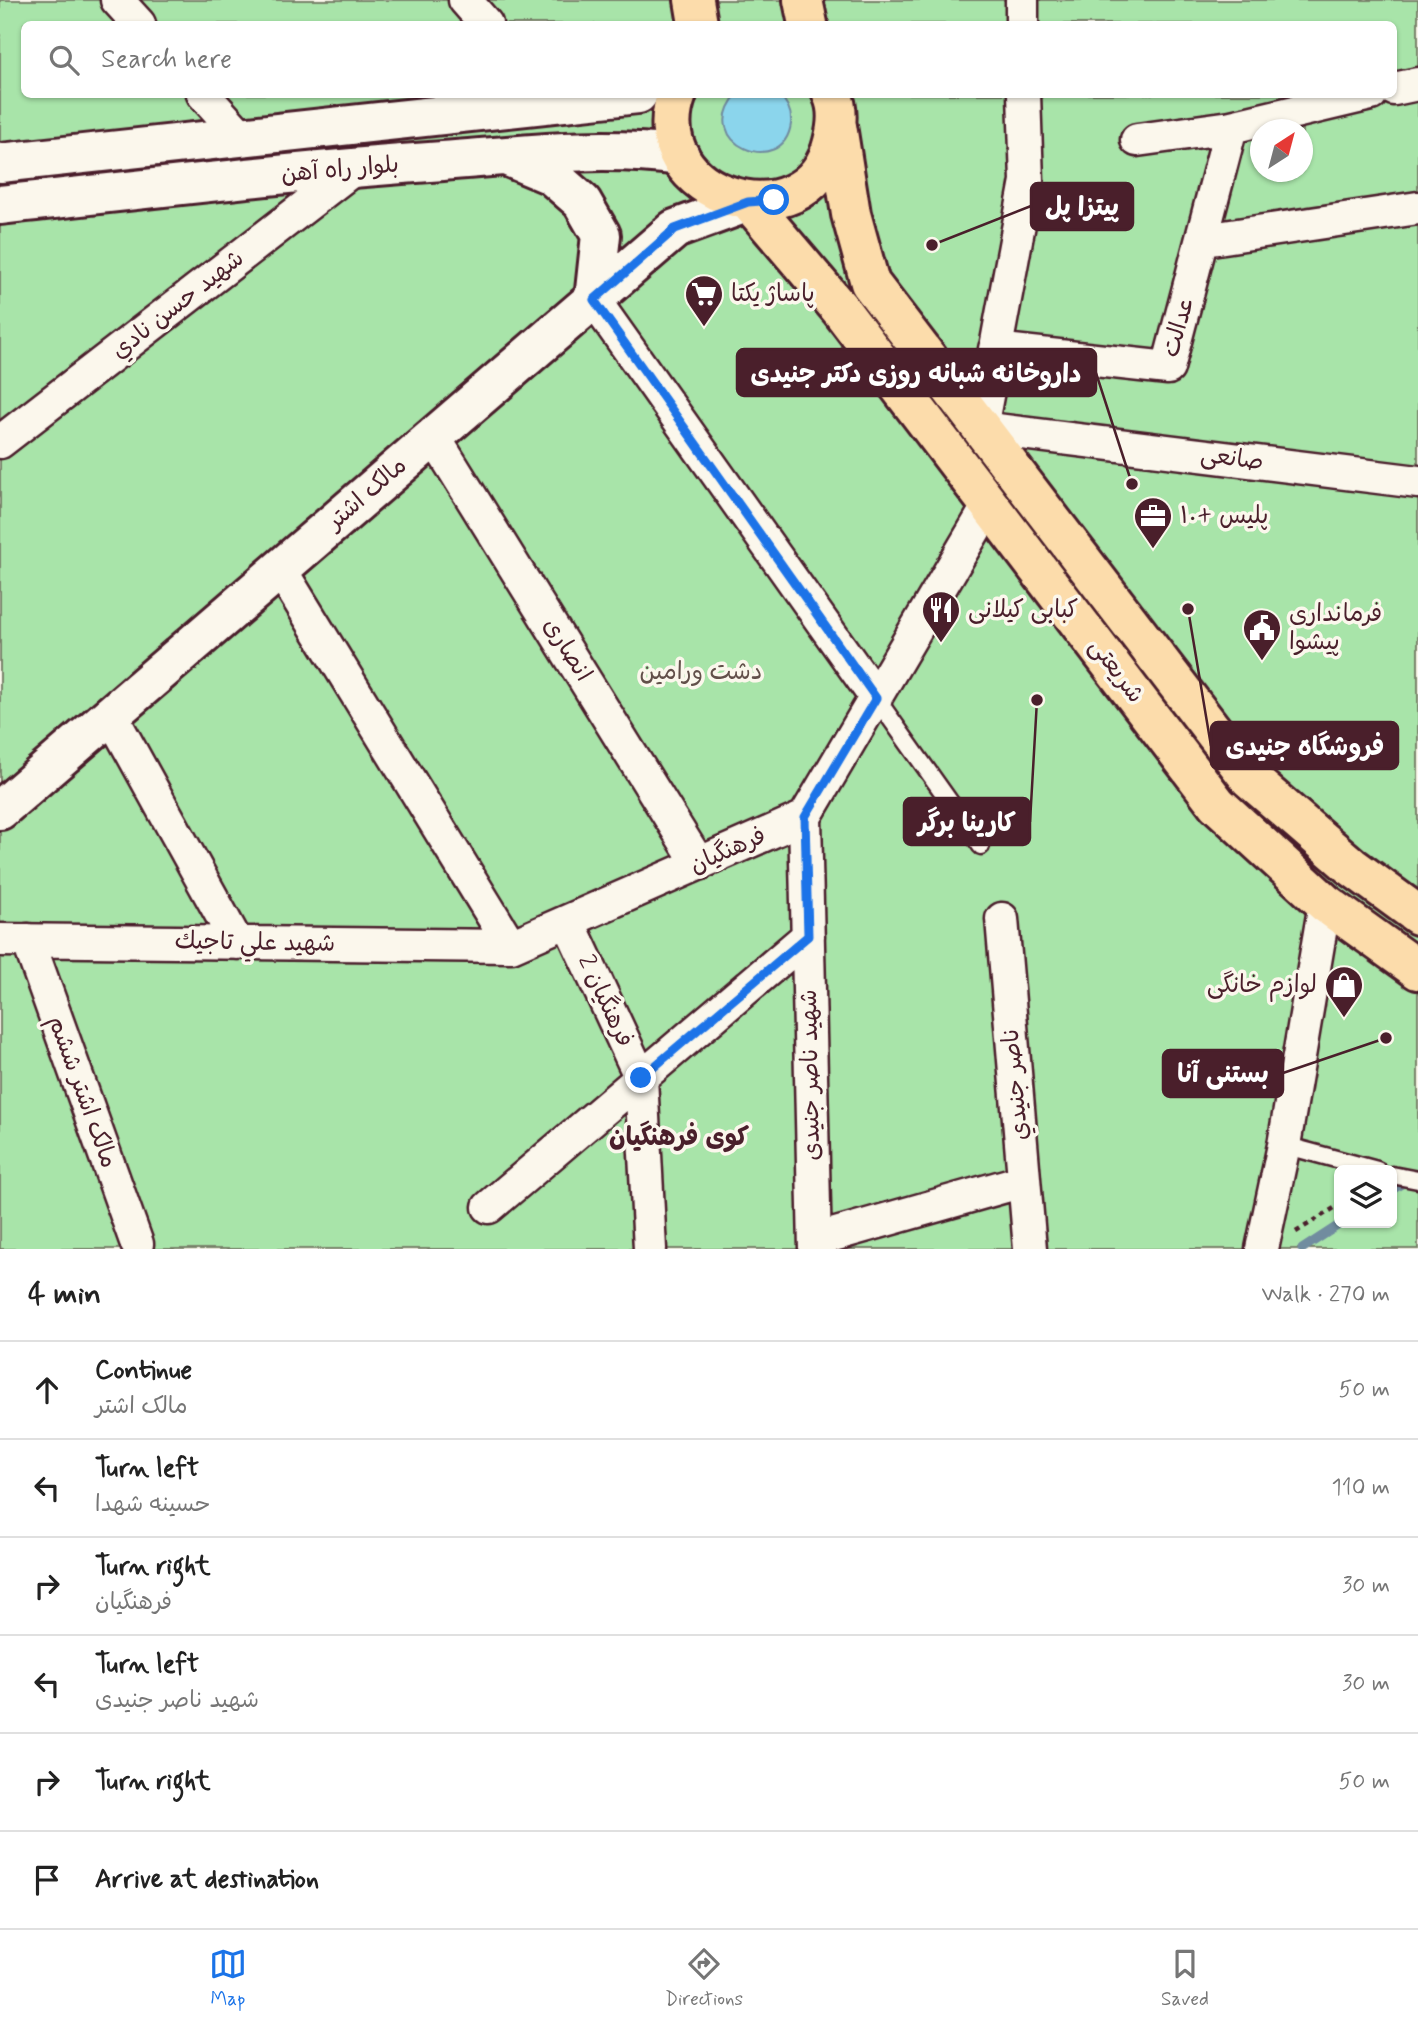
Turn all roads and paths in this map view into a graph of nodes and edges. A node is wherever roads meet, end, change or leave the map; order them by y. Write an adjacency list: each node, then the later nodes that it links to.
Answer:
1 (117, 0): 6 (street)
2 (465, 0): 7 (street)
3 (694, 0): 8 (main road)
4 (803, 0): 9 (main road)
5 (1021, 0): 10 (street)
6 (136, 21)
7 (483, 21)
8 (698, 21)
9 (807, 21)
10 (1022, 21)
11 (1418, 83): 12 (street)
12 (1397, 88)
13 (207, 98): 21 (street)
14 (581, 98): 18 (main road, بلوار راه آهن)
15 (675, 98): 24 (main road)
16 (1024, 98): 32 (street)
17 (1354, 98): 20 (street)
18 (553, 100): 21 (main road, بلوار راه آهن)
19 (835, 110): 27 (main road); 33 (main road, شریعتی)
20 (1231, 127): 22 (street); 30 (street, عدالت)
21 (243, 138): 25 (main road, بلوار راه آهن)
22 (1137, 140)
23 (506, 156): 24 (main road, بلوار راه آهن); 26 (main road, بلوار راه آهن); 31 (main road)
24 (680, 156): 27 (main road)
25 (0, 163)
26 (356, 167): 28 (main road, بلوار راه آهن); 35 (street, شهيد حسن نادي)
27 (748, 202): 31 (main road, مالک اشتر); 37 (main road, شریعتی)
28 (0, 205)
29 (1418, 208): 30 (street)
30 (1204, 240): 32 (street, عدالت)
31 (594, 300): 34 (main road, مالک اشتر); 39 (street)
32 (995, 349): 33 (street)
33 (981, 428): 36 (street, صانعی); 46 (main road, شریعتی)
34 (434, 437): 38 (main road, مالک اشتر); 44 (street, انصاری)
35 (0, 442)
36 (1418, 482)
37 (989, 505): 39 (street); 45 (main road, شریعتی)
38 (280, 569): 40 (main road, مالک اشتر); 52 (street)
39 (876, 698): 42 (street); 43 (lane)
40 (111, 715): 41 (main road, مالک اشتر); 51 (street)
41 (0, 810)
42 (805, 817): 44 (street, فرهنگیان); 49 (street, شهيد ناصر جنیدی)
43 (981, 846)
44 (699, 864): 48 (street, فرهنگیان)
45 (1325, 903): 53 (main road, شریعتی); 55 (street)
46 (1418, 915)
47 (1002, 919): 59 (street, ناصر جنيدي)
48 (568, 921): 52 (street, فرهنگیان); 54 (street, فرهنگيان 2)
49 (808, 936): 54 (street); 64 (street, شهيد ناصر جنیدی)
50 (14, 940): 51 (street, شهيد علي تاجيك); 63 (street, مالک اشتر ششم)
51 (237, 943): 52 (street, شهيد علي تاجيك)
52 (511, 946)
53 (1418, 970)
54 (641, 1078): 60 (street); 65 (street, فرهنگيان 2)
55 (1284, 1145): 56 (lane); 67 (street)
56 (1358, 1165)
57 (1397, 1176): 58 (lane)
58 (1418, 1180)
59 (1024, 1181): 64 (street); 66 (street, ناصر جنيدي)
60 (489, 1207)
61 (1334, 1208): 62 (path)
62 (1292, 1234)
63 (137, 1244)
64 (815, 1244)
65 (650, 1249)
66 (1030, 1249)
67 (1262, 1249)

